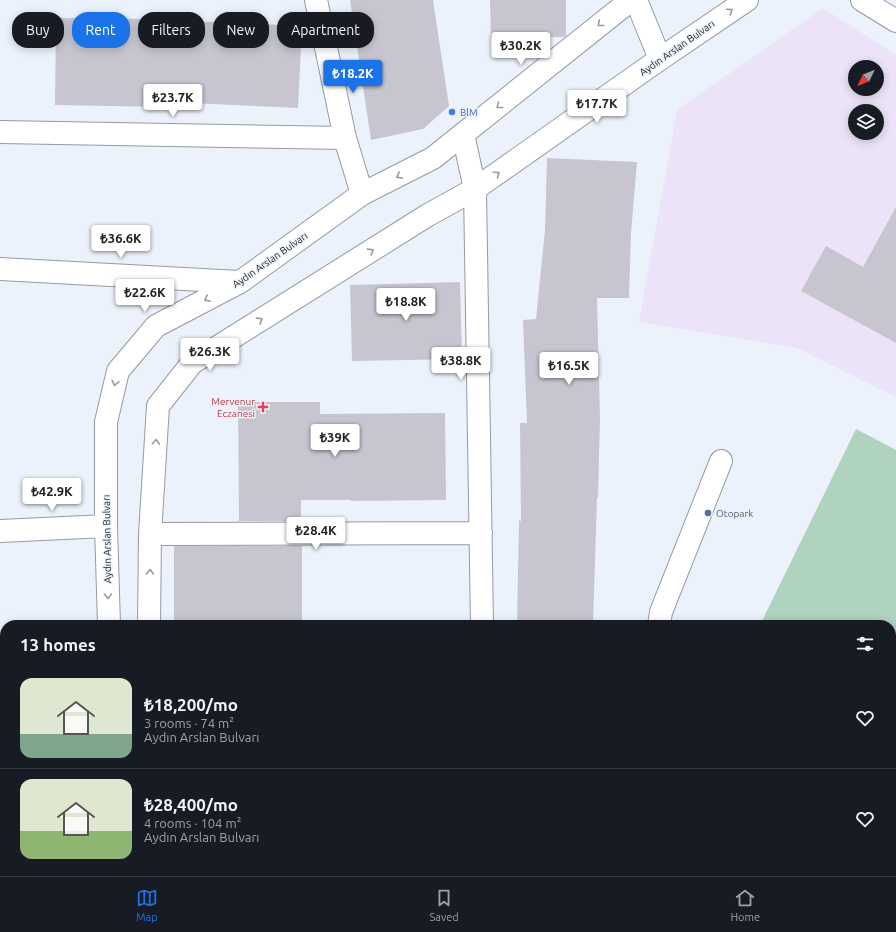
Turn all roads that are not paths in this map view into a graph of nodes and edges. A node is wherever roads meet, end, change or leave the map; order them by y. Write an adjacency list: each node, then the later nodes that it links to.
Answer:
1 (316, 0): 10 (street)
2 (631, 0): 9 (street, Aydın Arslan Bulvarı, one-way to 9)
3 (636, 0): 7 (street)
4 (746, 0): 7 (street, Aydın Arslan Bulvarı, one-way to 4)
5 (862, 0): 6 (street)
6 (896, 21)
7 (660, 59): 11 (street, Aydın Arslan Bulvarı, one-way to 7)
8 (0, 132): 10 (street)
9 (463, 134): 11 (street); 12 (street, Aydın Arslan Bulvarı, one-way to 12)
10 (345, 138): 12 (street)
11 (475, 189): 18 (street); 19 (street, Aydın Arslan Bulvarı, one-way to 11)
12 (362, 194): 14 (street, Aydın Arslan Bulvarı)
13 (0, 269): 14 (street)
14 (240, 282): 16 (street, Aydın Arslan Bulvarı, one-way to 16)
15 (721, 461): 23 (street)
16 (106, 526): 17 (street); 20 (street, Aydın Arslan Bulvarı, one-way to 20)
17 (0, 531)
18 (480, 533): 19 (street); 22 (street)
19 (150, 534): 21 (street, Aydın Arslan Bulvarı, one-way to 19)
20 (109, 620)
21 (149, 620)
22 (482, 620)
23 (660, 620)

